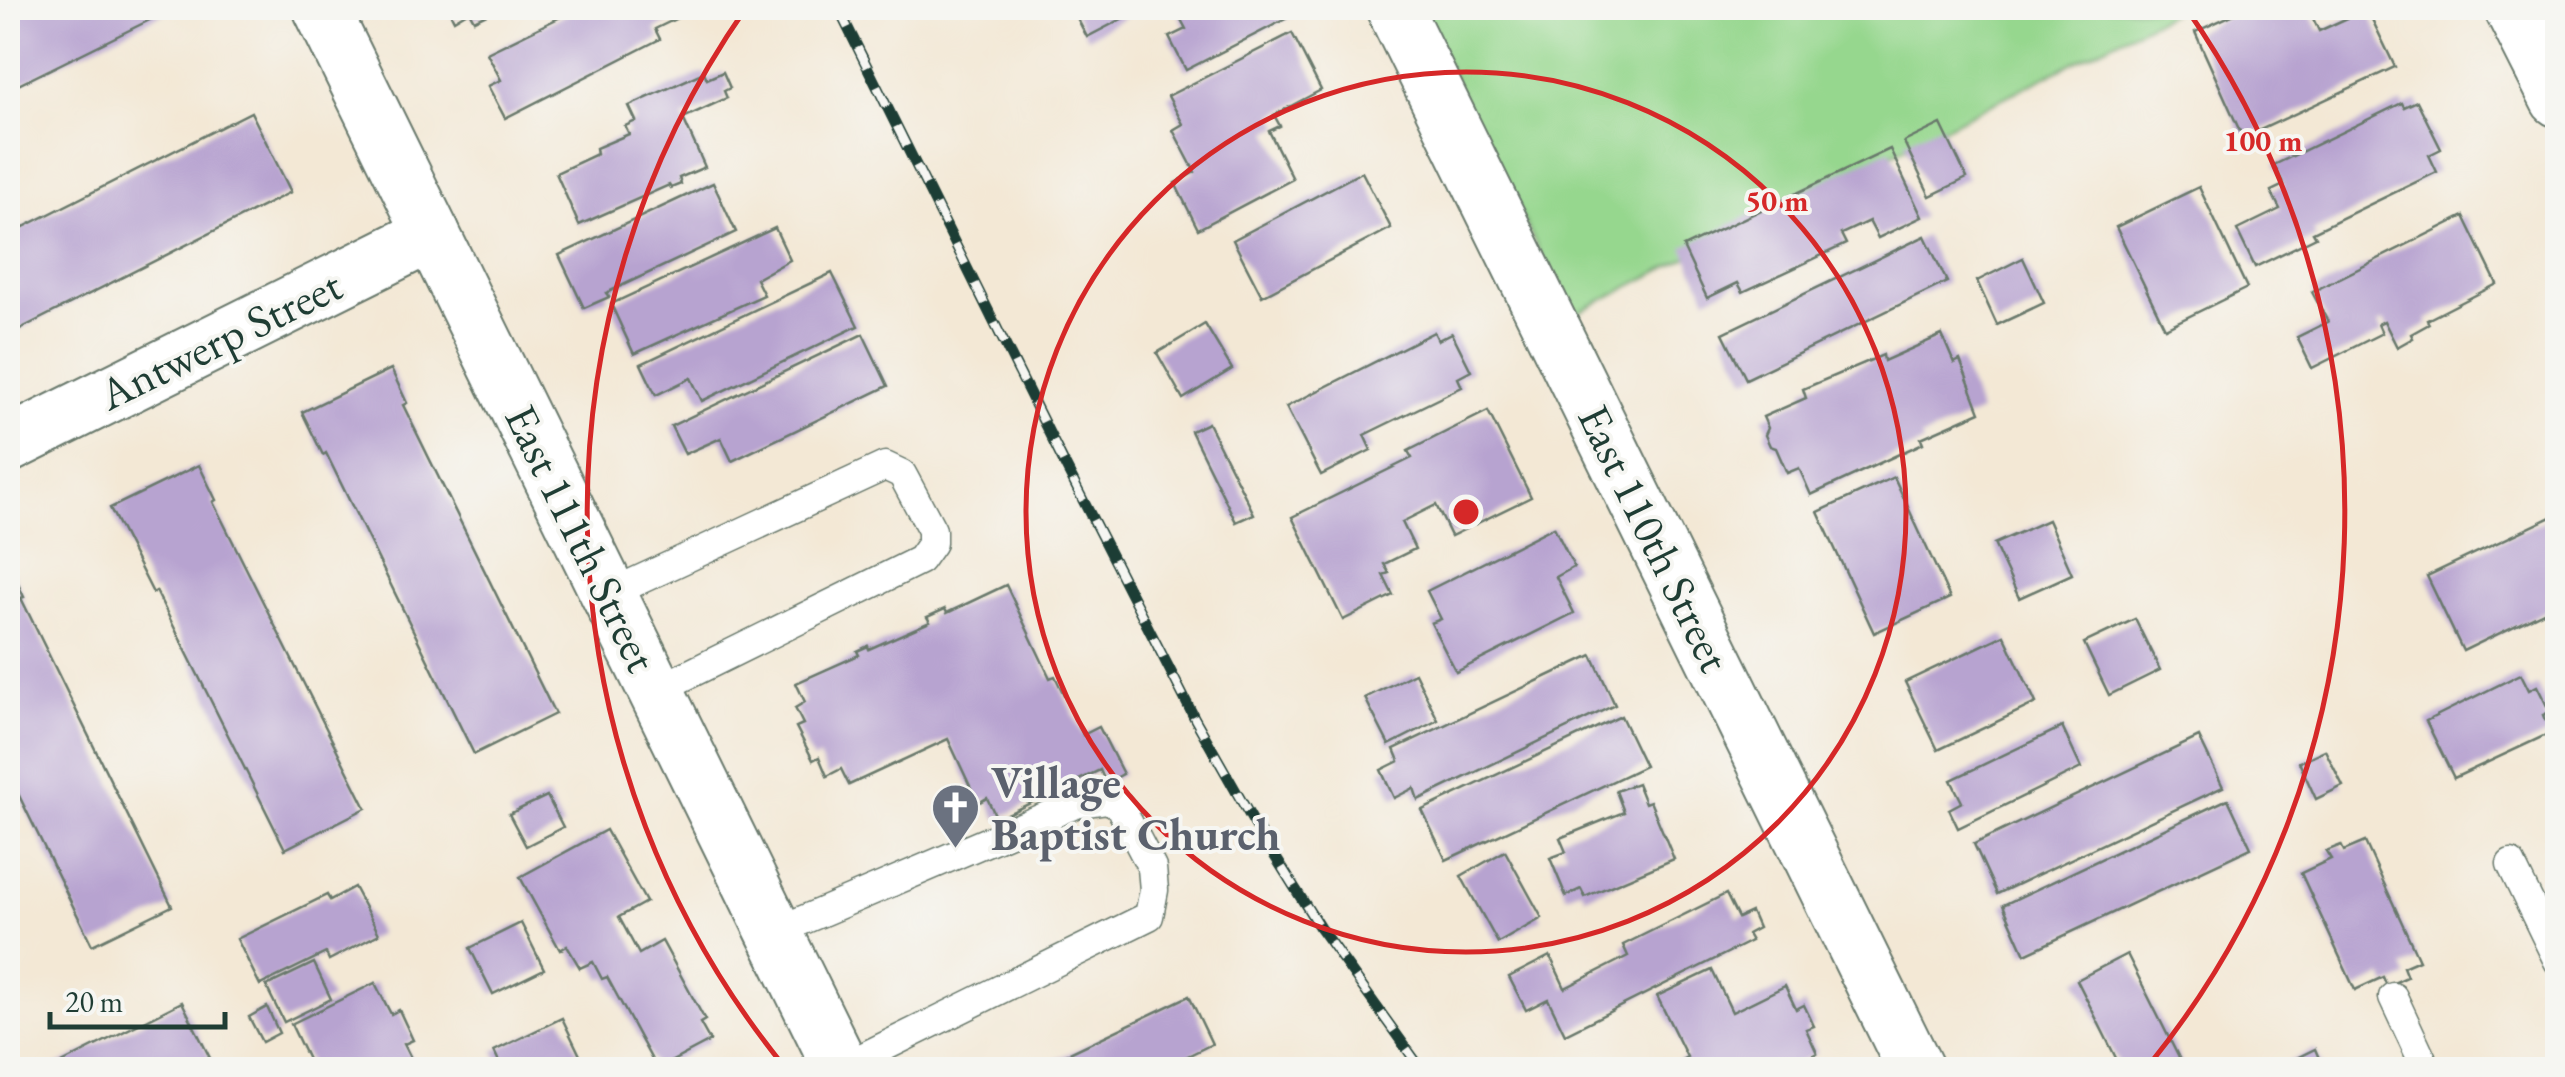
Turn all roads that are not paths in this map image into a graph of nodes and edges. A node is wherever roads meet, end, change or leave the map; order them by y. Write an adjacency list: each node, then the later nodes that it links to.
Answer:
1 (322, 8): 5 (street, East 111th Street)
2 (1394, 8): 14 (street, East 110th Street)
3 (2512, 8): 4 (street)
4 (2558, 99)
5 (432, 234): 6 (street, Antwerp Street); 7 (street, East 111th Street)
6 (8, 445)
7 (609, 594): 8 (street, East 111th Street); 8 (lane)
8 (657, 690): 10 (street, East 111th Street)
9 (2511, 864): 11 (lane)
10 (775, 932): 13 (street, East 111th Street); 13 (lane)
11 (2558, 962)
12 (2392, 998): 15 (lane)
13 (842, 1069)
14 (1916, 1070)
15 (2427, 1070)

